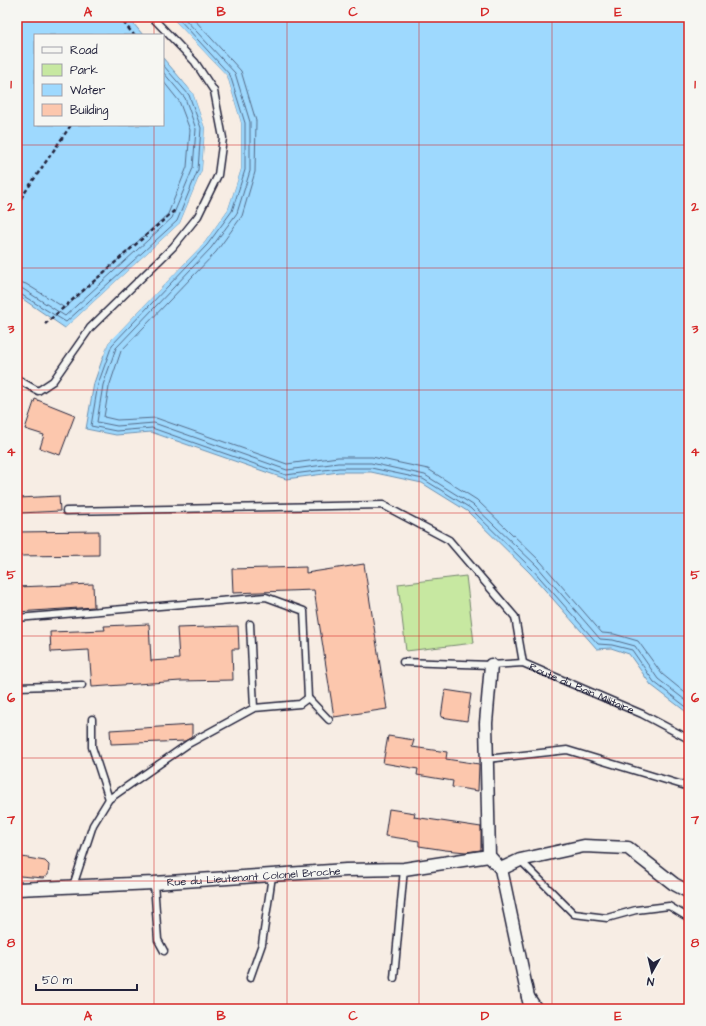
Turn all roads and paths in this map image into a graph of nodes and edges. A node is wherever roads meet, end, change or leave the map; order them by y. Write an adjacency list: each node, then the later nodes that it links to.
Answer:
1 (152, 17): 8 (lane)
2 (121, 18): 3 (path)
3 (133, 34)
4 (70, 126): 5 (path)
5 (17, 204)
6 (175, 210): 7 (path)
7 (45, 324)
8 (17, 379)
9 (66, 511): 13 (lane)
10 (17, 618): 17 (lane)
11 (250, 624): 18 (lane)
12 (403, 662): 15 (lane, Route du Bain Militaire)
13 (523, 663): 15 (lane, Route du Bain Militaire); 21 (lane, Route du Bain Militaire)
14 (17, 664): 16 (lane)
15 (491, 665): 22 (street)
16 (82, 685)
17 (308, 698): 18 (lane); 20 (lane)
18 (254, 708): 24 (lane)
19 (92, 719): 24 (lane)
20 (329, 720)
21 (689, 740)
22 (487, 759): 23 (lane); 25 (street)
23 (689, 787)
24 (109, 799): 31 (lane)
25 (489, 856): 27 (street, Rue du Lieutenant Colonel Broche); 28 (street)
26 (520, 860): 28 (street); 33 (street); 34 (lane)
27 (404, 869): 29 (street, Rue du Lieutenant Colonel Broche); 37 (lane)
28 (501, 869): 38 (street)
29 (272, 876): 30 (street, Rue du Lieutenant Colonel Broche); 36 (lane)
30 (154, 883): 31 (street, Rue du Lieutenant Colonel Broche); 35 (lane)
31 (73, 886): 32 (street, Rue du Lieutenant Colonel Broche)
32 (17, 889)
33 (689, 892)
34 (689, 918)
35 (164, 951)
36 (250, 978)
37 (394, 978)
38 (529, 1003): 39 (street)
39 (536, 1009)

